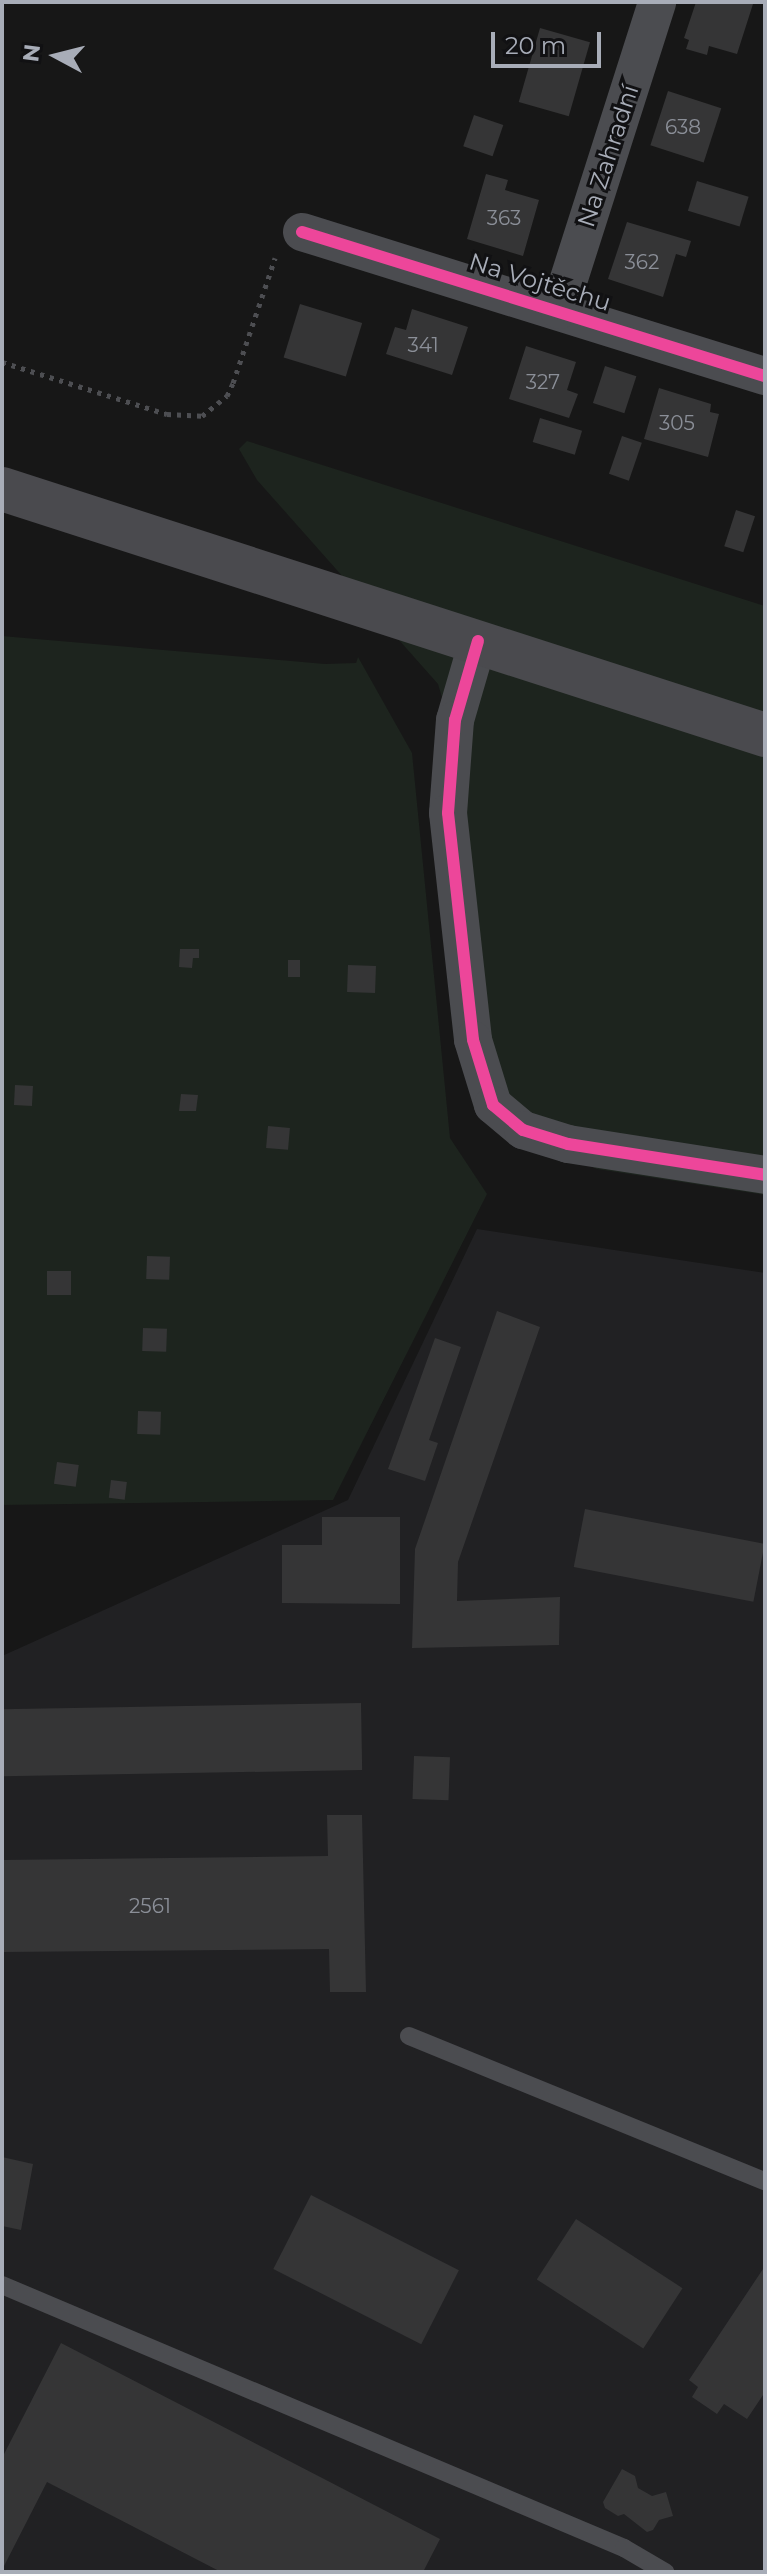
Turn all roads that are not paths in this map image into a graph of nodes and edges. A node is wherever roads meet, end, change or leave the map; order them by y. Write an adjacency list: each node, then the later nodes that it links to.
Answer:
1 (657, 2): 3 (street, Na Zahradní)
2 (302, 232): 3 (street, Na Vojtěchu)
3 (559, 310): 4 (street, Na Vojtěchu)
4 (765, 376)
5 (2, 489): 6 (main road)
6 (478, 641): 7 (main road); 8 (street)
7 (765, 735)
8 (765, 1175)
9 (409, 2036): 10 (lane)
10 (765, 2181)
11 (2, 2285): 12 (lane)
12 (665, 2572)

